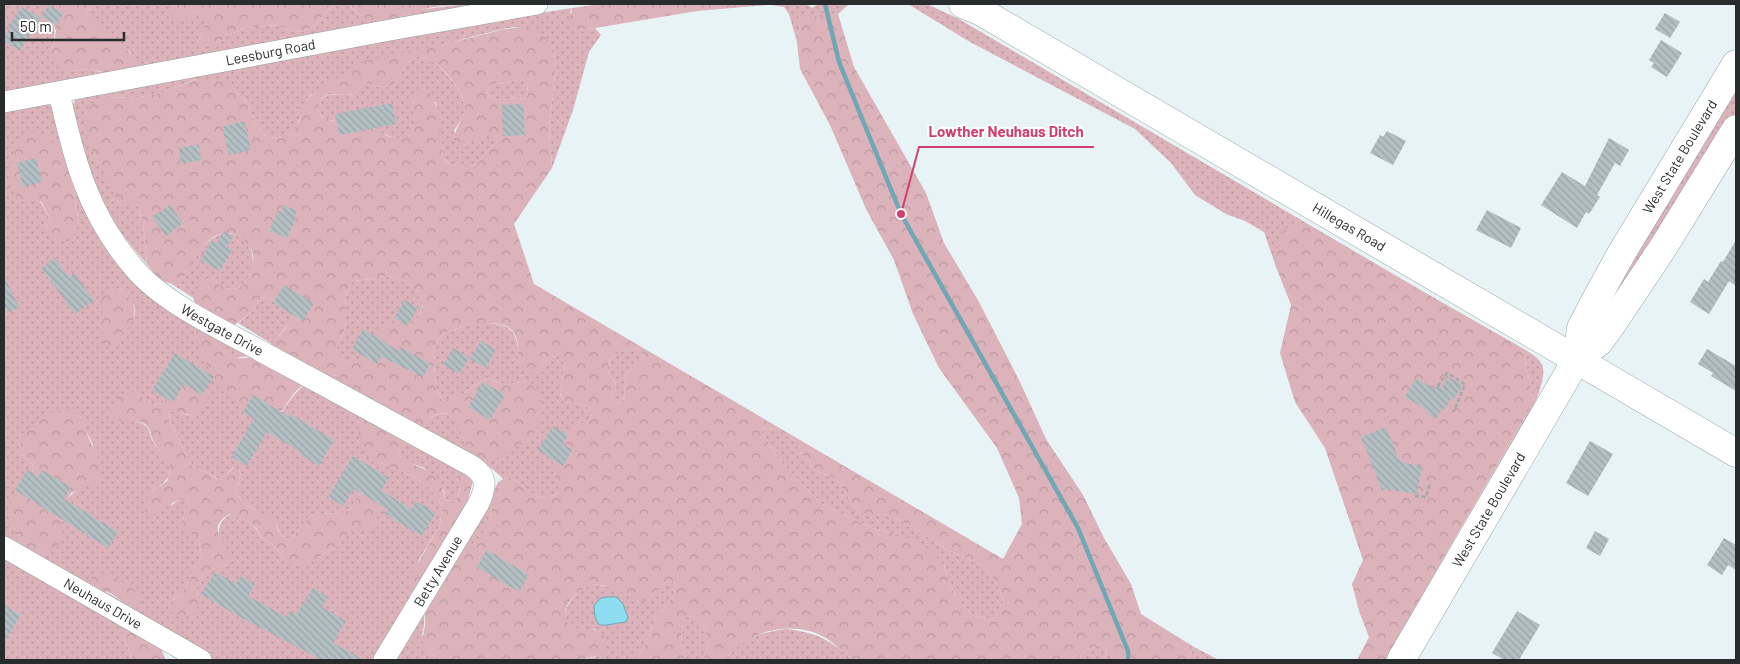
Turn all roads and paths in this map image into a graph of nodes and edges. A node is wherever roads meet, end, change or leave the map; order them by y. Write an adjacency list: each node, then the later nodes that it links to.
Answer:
1 (537, 4): 4 (street, Leesburg Road)
2 (977, 6): 7 (main road, Hillegas Road)
3 (1736, 64): 7 (main road, West State Boulevard)
4 (59, 93): 5 (street, Leesburg Road); 11 (street, Westgate Drive)
5 (4, 102)
6 (1736, 129): 7 (main road, West State Boulevard)
7 (1577, 359): 10 (main road, Hillegas Road); 17 (main road, West State Boulevard)
8 (1438, 386): 9 (path)
9 (1454, 411)
10 (1736, 453)
11 (484, 479): 16 (street, Betty Avenue)
12 (1430, 483): 13 (path)
13 (1415, 496)
14 (4, 547): 15 (street, Neuhaus Drive)
15 (201, 660)
16 (384, 660)
17 (1401, 660)

